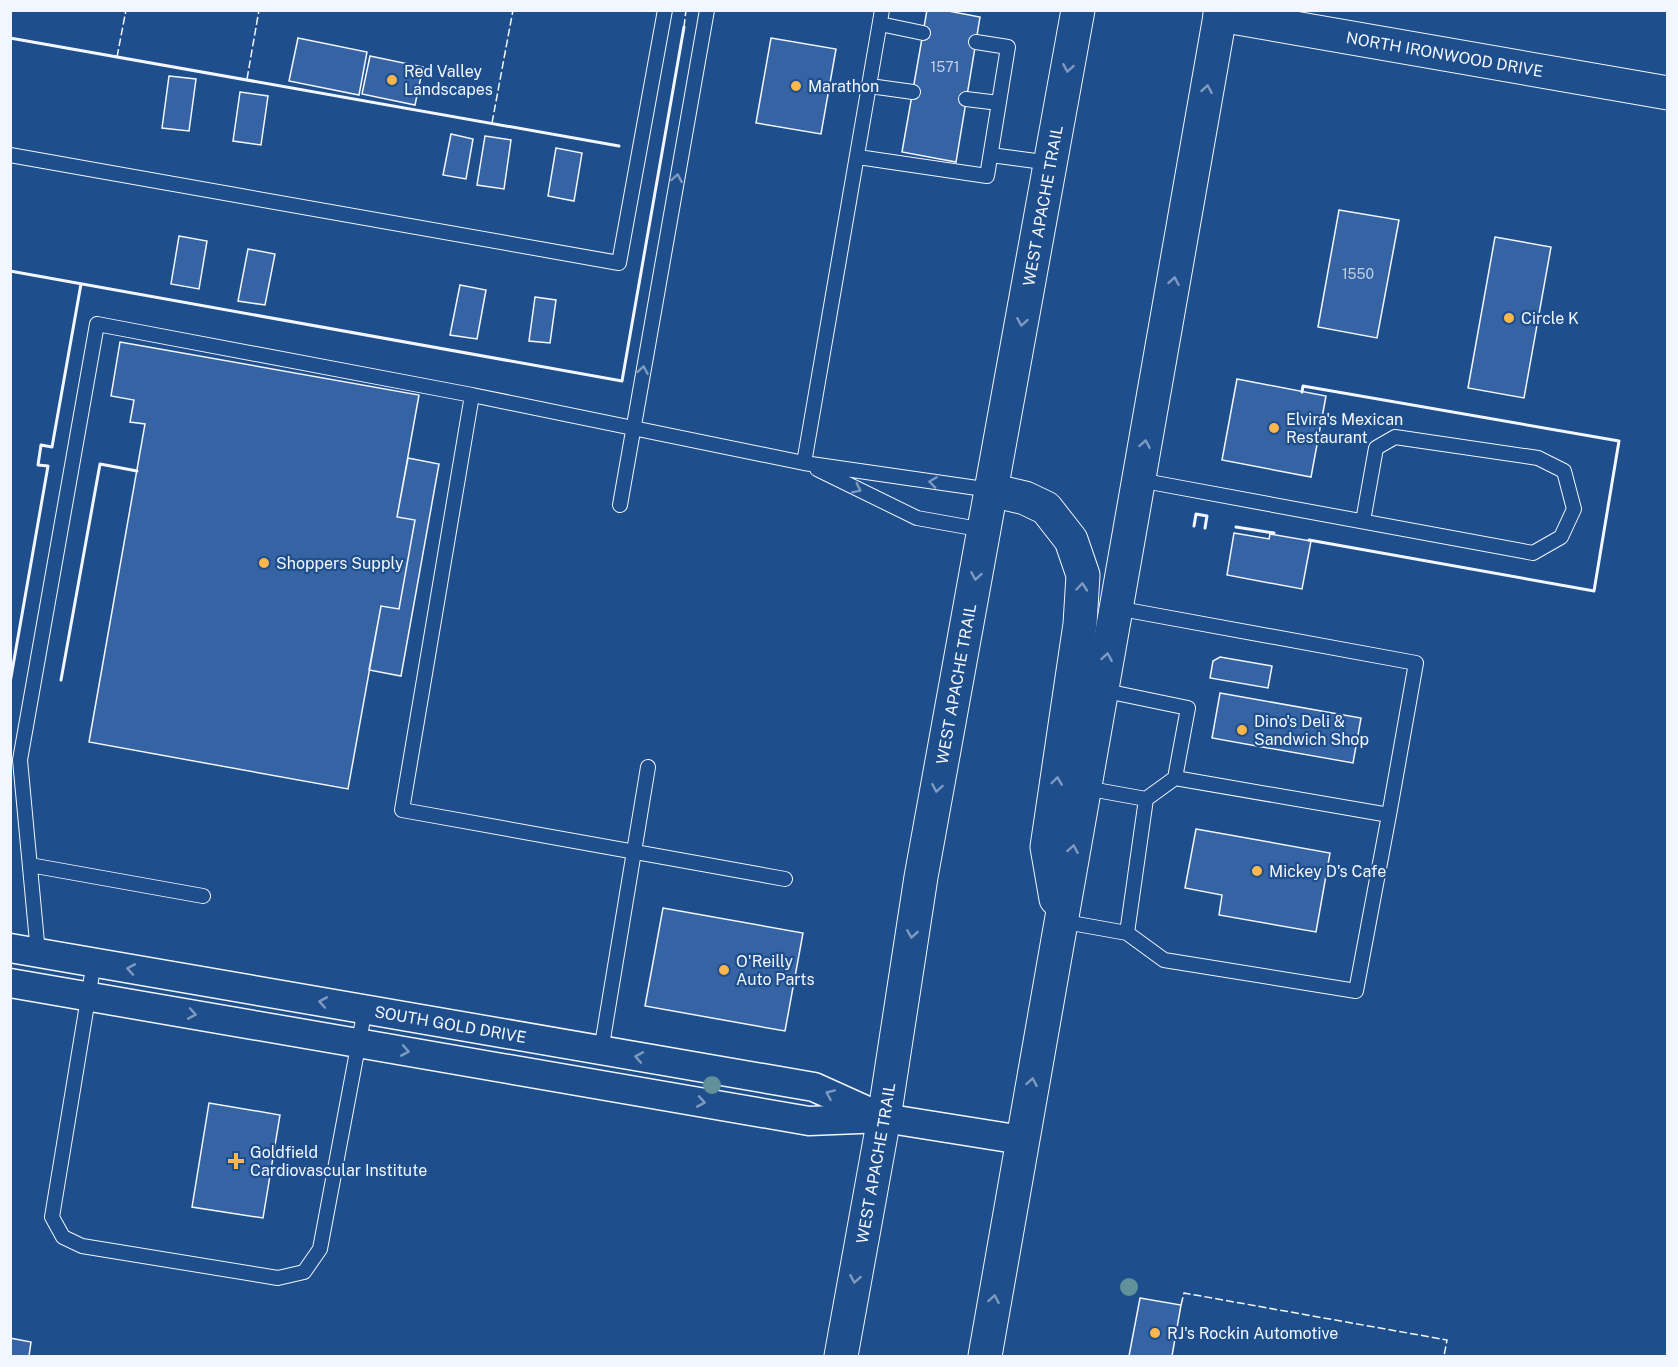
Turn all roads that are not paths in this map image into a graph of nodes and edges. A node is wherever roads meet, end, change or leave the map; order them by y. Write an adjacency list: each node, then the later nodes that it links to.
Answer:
1 (665, 10): 13 (lane)
2 (707, 10): 18 (lane, one-way to 2)
3 (1078, 10): 16 (main road, WEST APACHE TRAIL, one-way to 16)
4 (1213, 12): 10 (main road, NORTH IRONWOOD DRIVE); 20 (main road, one-way to 4)
5 (881, 17): 6 (lane); 8 (lane)
6 (923, 33)
7 (976, 42): 12 (lane)
8 (870, 86): 9 (lane); 15 (lane)
9 (913, 92)
10 (1668, 93)
11 (966, 99): 12 (lane)
12 (999, 103): 14 (lane)
13 (10, 155)
14 (991, 155): 15 (lane); 16 (lane)
15 (858, 157): 19 (lane)
16 (1051, 163): 21 (main road, WEST APACHE TRAIL, one-way to 21)
17 (472, 395): 18 (lane); 32 (lane); 33 (lane)
18 (633, 428): 19 (lane); 22 (lane)
19 (804, 463): 21 (lane, one-way to 19); 24 (lane, one-way to 24)
20 (1138, 480): 23 (lane); 25 (main road)
21 (991, 490): 24 (main road, WEST APACHE TRAIL); 36 (main road, one-way to 21)
22 (620, 505)
23 (1364, 521): 23 (lane)
24 (984, 530): 46 (main road, WEST APACHE TRAIL, one-way to 46)
25 (1116, 608): 26 (main road, one-way to 25); 31 (lane)
26 (1101, 690): 28 (lane); 29 (main road)
27 (648, 766): 32 (lane)
28 (1175, 778): 30 (lane); 31 (lane)
29 (1084, 787): 30 (lane); 36 (main road, one-way to 29)
30 (1146, 799): 37 (lane)
31 (1389, 815): 37 (lane)
32 (635, 852): 34 (lane); 44 (lane)
33 (30, 865): 35 (lane); 38 (lane)
34 (785, 879)
35 (203, 896)
36 (1060, 921): 37 (lane); 47 (main road, one-way to 36)
37 (1127, 933)
38 (24, 950): 39 (street, SOUTH GOLD DRIVE); 40 (street)
39 (94, 962): 41 (lane); 42 (street, SOUTH GOLD DRIVE, one-way to 39)
40 (22, 985): 41 (street, SOUTH GOLD DRIVE)
41 (88, 996): 43 (street, SOUTH GOLD DRIVE, one-way to 43); 43 (lane)
42 (365, 1009): 43 (lane); 44 (street, SOUTH GOLD DRIVE)
43 (359, 1043): 45 (street, SOUTH GOLD DRIVE, one-way to 45)
44 (601, 1051): 45 (street); 46 (street, SOUTH GOLD DRIVE, one-way to 44)
45 (595, 1085): 46 (street, SOUTH GOLD DRIVE, one-way to 46)
46 (884, 1118): 47 (street, SOUTH GOLD DRIVE); 48 (main road, WEST APACHE TRAIL, one-way to 48)
47 (1022, 1140): 49 (main road, one-way to 47)
48 (841, 1356)
49 (985, 1356)

